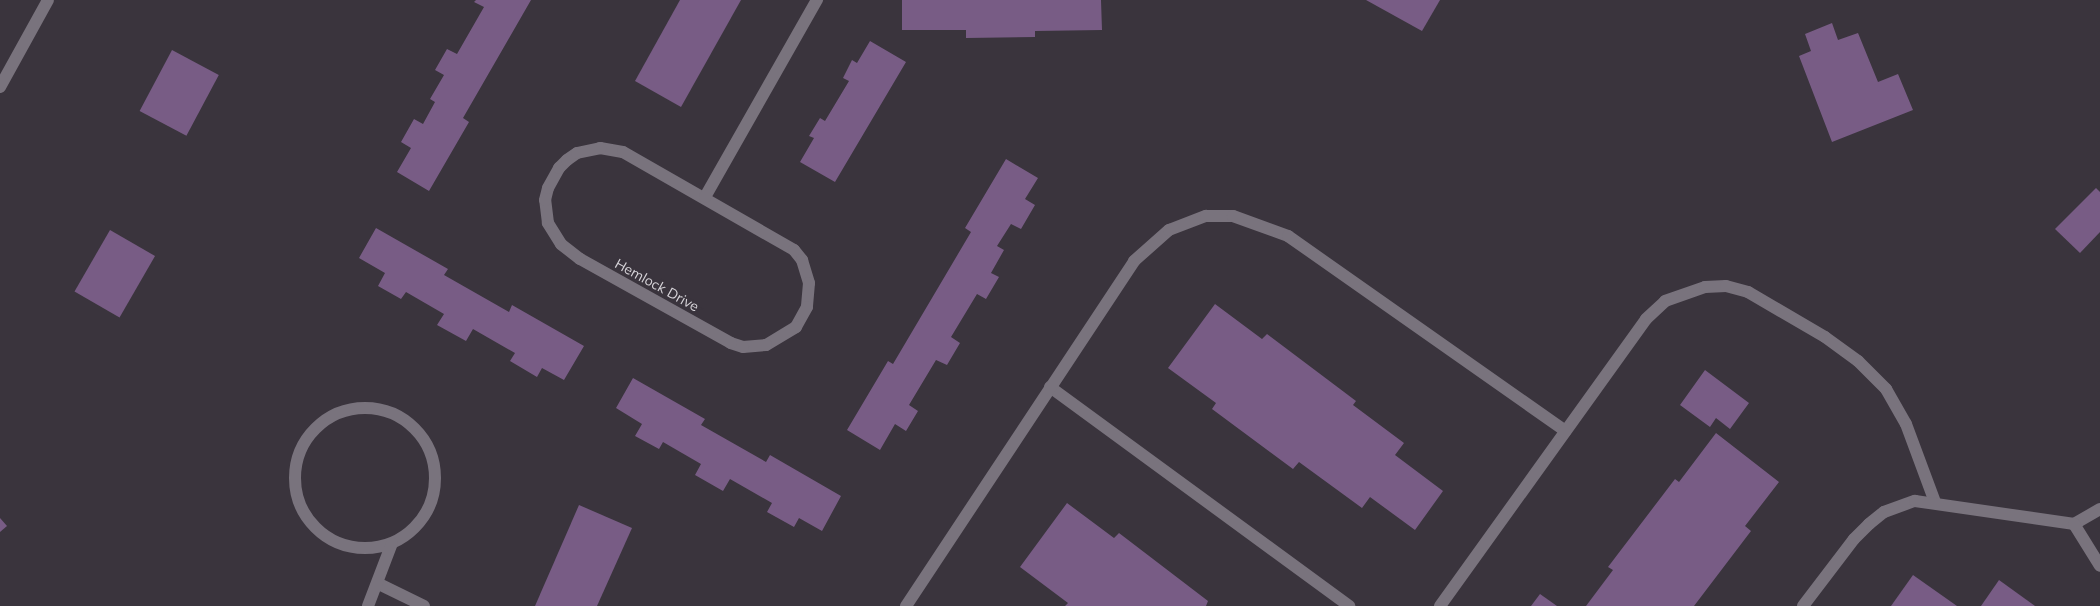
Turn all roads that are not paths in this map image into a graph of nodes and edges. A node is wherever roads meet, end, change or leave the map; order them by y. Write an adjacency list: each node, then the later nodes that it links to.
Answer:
1 (48, 0): 3 (street)
2 (817, 0): 4 (street)
3 (0, 86)
4 (705, 197): 4 (street, Hemlock Drive)
5 (1050, 387): 6 (street); 13 (street); 16 (street)
6 (1565, 431): 7 (street); 17 (street)
7 (1935, 502): 9 (street); 18 (street)
8 (2100, 509): 9 (street)
9 (2074, 524): 11 (street)
10 (392, 543): 10 (street); 12 (street)
11 (2100, 566)
12 (379, 584): 14 (street); 15 (street)
13 (910, 604)
14 (368, 606)
15 (424, 606)
16 (1349, 606)
17 (1440, 606)
18 (1803, 606)

